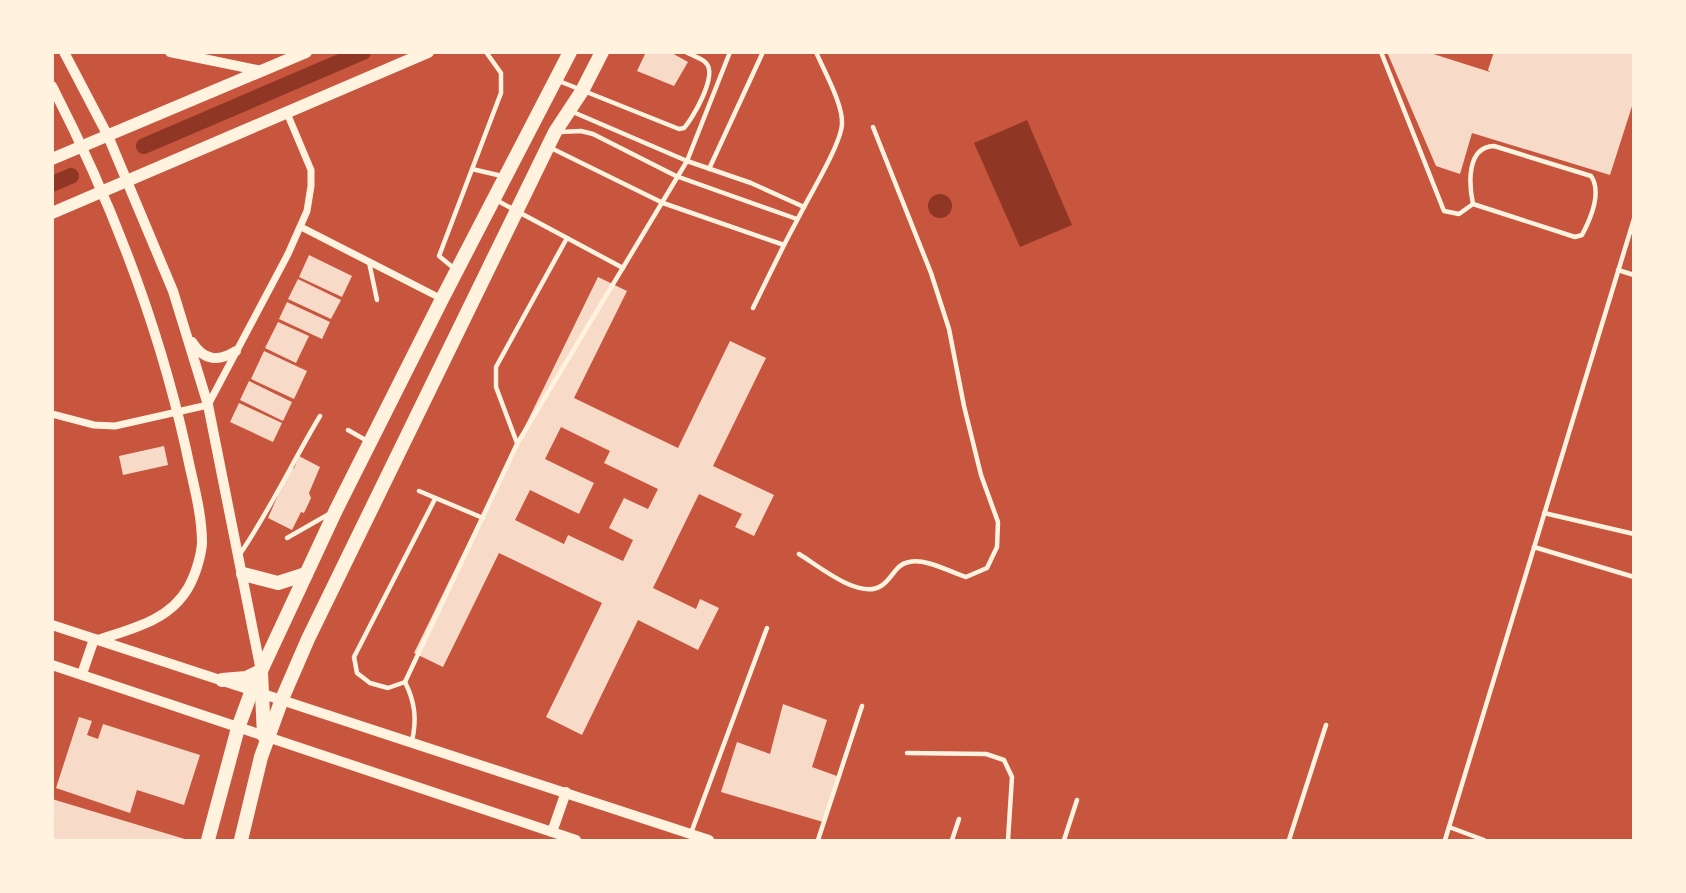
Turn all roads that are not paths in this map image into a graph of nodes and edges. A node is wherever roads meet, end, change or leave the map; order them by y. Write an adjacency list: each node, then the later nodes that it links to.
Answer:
1 (64, 52): 21 (street)
2 (170, 52): 13 (street)
3 (306, 52): 13 (main road)
4 (428, 52): 18 (main road)
5 (486, 52): 26 (lane)
6 (602, 52): 16 (main road)
7 (686, 52): 16 (lane)
8 (730, 52): 25 (lane)
9 (763, 52): 27 (lane)
10 (816, 52): 35 (lane)
11 (1381, 52): 34 (lane)
12 (569, 53): 14 (main road)
13 (262, 71): 21 (main road)
14 (556, 80): 16 (lane); 29 (main road)
15 (52, 86): 22 (street)
16 (582, 91): 17 (main road)
17 (569, 110): 20 (main road); 25 (lane)
18 (287, 113): 30 (main road); 40 (street)
19 (873, 127): 68 (lane)
20 (555, 132): 23 (main road); 28 (lane)
21 (108, 136): 22 (main road); 30 (street)
22 (83, 146): 24 (main road); 31 (street)
23 (548, 146): 33 (lane); 36 (main road)
24 (52, 159)
25 (687, 161): 27 (lane); 28 (lane)
26 (472, 169): 29 (lane); 46 (lane)
27 (709, 169): 35 (lane)
28 (676, 176): 33 (lane); 38 (lane)
29 (505, 177): 32 (main road)
30 (127, 181): 31 (main road); 51 (street)
31 (101, 192): 37 (main road); 54 (street)
32 (494, 199): 36 (lane); 46 (main road)
33 (663, 203): 42 (lane); 44 (lane)
34 (1473, 204): 34 (lane)
35 (804, 207): 38 (lane)
36 (517, 211): 41 (lane); 82 (main road)
37 (52, 212)
38 (797, 219): 42 (lane)
39 (1633, 219): 45 (lane)
40 (301, 227): 43 (street); 52 (street)
41 (567, 237): 44 (lane); 59 (lane)
42 (784, 245): 50 (lane)
43 (369, 262): 48 (street); 49 (lane)
44 (624, 268): 59 (lane)
45 (1618, 270): 47 (lane); 63 (lane)
46 (456, 271): 48 (main road)
47 (1633, 275)
48 (442, 299): 58 (main road)
49 (377, 300)
50 (753, 308)
51 (187, 335): 52 (street); 53 (street)
52 (236, 351): 53 (street)
53 (208, 405): 54 (street); 69 (street)
54 (178, 412): 55 (street); 75 (street)
55 (53, 416)
56 (320, 416): 69 (lane)
57 (348, 430): 58 (lane)
58 (370, 442): 62 (main road)
59 (517, 443): 64 (lane)
60 (419, 491): 61 (lane)
61 (435, 499): 64 (lane); 80 (lane)
62 (336, 510): 66 (lane); 71 (main road)
63 (1544, 513): 65 (lane); 67 (lane)
64 (483, 518): 80 (lane)
65 (1633, 534)
66 (287, 538)
67 (1534, 547): 72 (lane); 92 (lane)
68 (799, 554)
69 (239, 555): 70 (street)
70 (243, 574): 71 (main road); 77 (street)
71 (306, 575): 77 (main road)
72 (1633, 577)
73 (52, 625): 75 (street)
74 (767, 628): 94 (lane)
75 (94, 642): 78 (street); 79 (street)
76 (52, 664): 78 (street)
77 (261, 671): 79 (main road); 81 (main road)
78 (83, 672): 85 (street)
79 (222, 680): 81 (street)
80 (405, 682): 87 (lane)
81 (258, 692): 82 (street); 85 (main road); 86 (main road)
82 (282, 699): 86 (main road); 87 (street)
83 (862, 706): 99 (lane)
84 (1326, 725): 103 (lane)
85 (237, 728): 86 (street); 95 (main road)
86 (266, 737): 93 (street); 96 (main road)
87 (411, 742): 89 (street)
88 (907, 753): 101 (lane)
89 (564, 796): 93 (street); 94 (street)
90 (1077, 800): 102 (lane)
91 (959, 819): 100 (lane)
92 (1449, 828): 104 (lane); 105 (lane)
93 (552, 830): 97 (street)
94 (691, 834): 98 (street)
95 (208, 841)
96 (241, 841)
97 (576, 841)
98 (709, 841)
99 (818, 841)
100 (952, 841)
101 (1008, 841)
102 (1064, 841)
103 (1289, 841)
104 (1445, 841)
105 (1484, 841)

